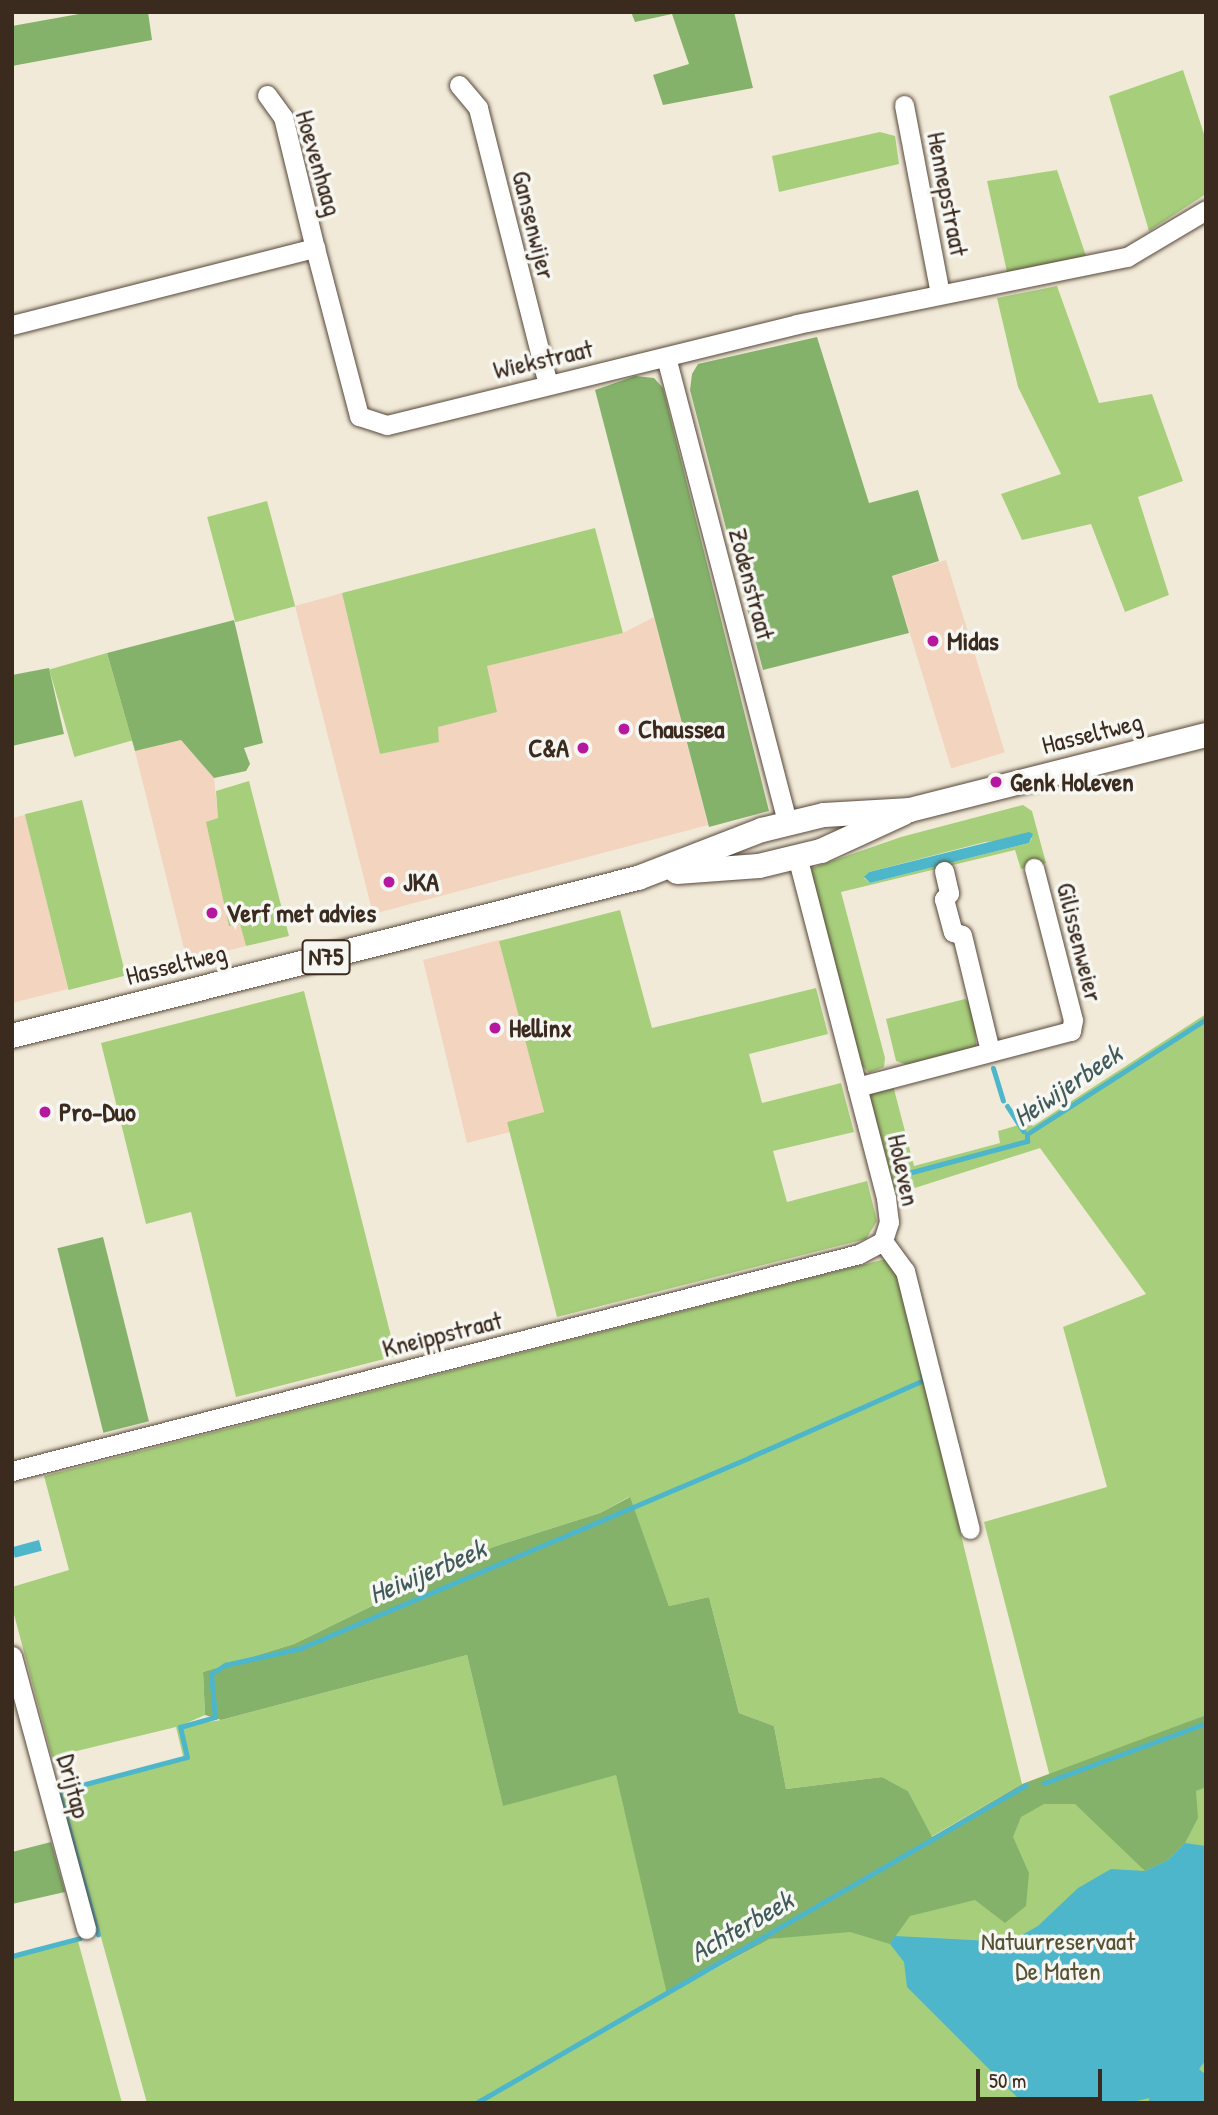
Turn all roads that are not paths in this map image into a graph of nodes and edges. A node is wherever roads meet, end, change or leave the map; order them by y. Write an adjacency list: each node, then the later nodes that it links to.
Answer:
1 (459, 85): 9 (street, Gansenwijer)
2 (267, 95): 5 (street, Hoevenhaag)
3 (904, 105): 6 (street, Hennepstraat)
4 (1206, 210): 6 (street, Wiekstraat)
5 (315, 248): 7 (street); 9 (street, Wiekstraat)
6 (940, 293): 8 (street, Wiekstraat)
7 (12, 325)
8 (666, 357): 9 (street, Wiekstraat); 12 (street, Zodenstraat)
9 (548, 384)
10 (1206, 735): 11 (main road, Hasseltweg / N75)
11 (910, 810): 12 (main road, Hasseltweg / N75); 13 (main road, Hasseltweg / N75)
12 (789, 824): 13 (main road); 16 (main road, Hasseltweg / N75)
13 (797, 856): 16 (main road, Hasseltweg / N75); 19 (street, Holeven)
14 (1034, 868): 18 (street, Gilissenweier)
15 (944, 871): 18 (street)
16 (638, 878): 17 (main road, Hasseltweg / N75)
17 (13, 1036)
18 (990, 1051): 19 (street, Gilissenweier)
19 (857, 1087): 20 (street, Holeven)
20 (883, 1241): 21 (street, Kneippstraat); 22 (street, Holeven)
21 (12, 1471)
22 (970, 1529)
23 (12, 1656): 24 (street, Drijtap)
24 (86, 1929)

